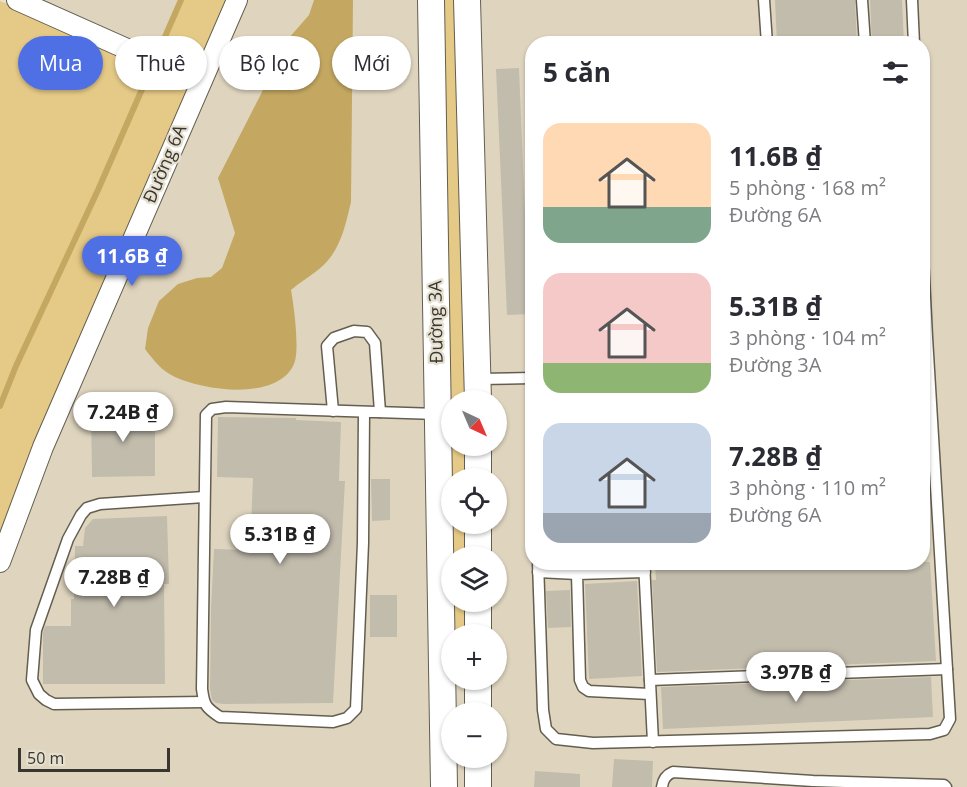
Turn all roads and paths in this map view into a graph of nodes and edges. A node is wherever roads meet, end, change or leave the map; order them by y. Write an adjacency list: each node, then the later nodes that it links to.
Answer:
1 (17, 0): 11 (street)
2 (237, 0): 12 (street, Đường 6A)
3 (431, 0): 20 (street, Đường 3A)
4 (467, 0): 15 (street)
5 (764, 0): 8 (lane)
6 (862, 0): 9 (lane)
7 (912, 0): 10 (lane)
8 (766, 36)
9 (864, 36)
10 (914, 36)
11 (115, 43)
12 (207, 68)
13 (198, 90): 22 (street, Đường 6A)
14 (525, 380): 15 (lane)
15 (478, 390)
16 (333, 411): 17 (lane); 18 (lane); 21 (lane)
17 (364, 412): 18 (lane); 31 (lane)
18 (380, 412): 20 (lane)
19 (930, 412): 28 (lane)
20 (437, 414): 36 (street, Đường 3A)
21 (204, 497): 31 (lane); 31 (lane)
22 (0, 562)
23 (538, 570): 32 (lane)
24 (555, 570): 27 (lane)
25 (616, 570): 27 (lane)
26 (645, 570): 29 (lane)
27 (577, 574): 30 (lane)
28 (947, 669): 29 (lane); 32 (lane)
29 (650, 680): 30 (lane)
30 (650, 694): 32 (lane)
31 (204, 702)
32 (652, 742)
33 (478, 768): 37 (street)
34 (813, 784): 35 (lane); 38 (lane)
35 (890, 785): 39 (lane)
36 (444, 787)
37 (477, 787)
38 (662, 787)
39 (946, 787)

